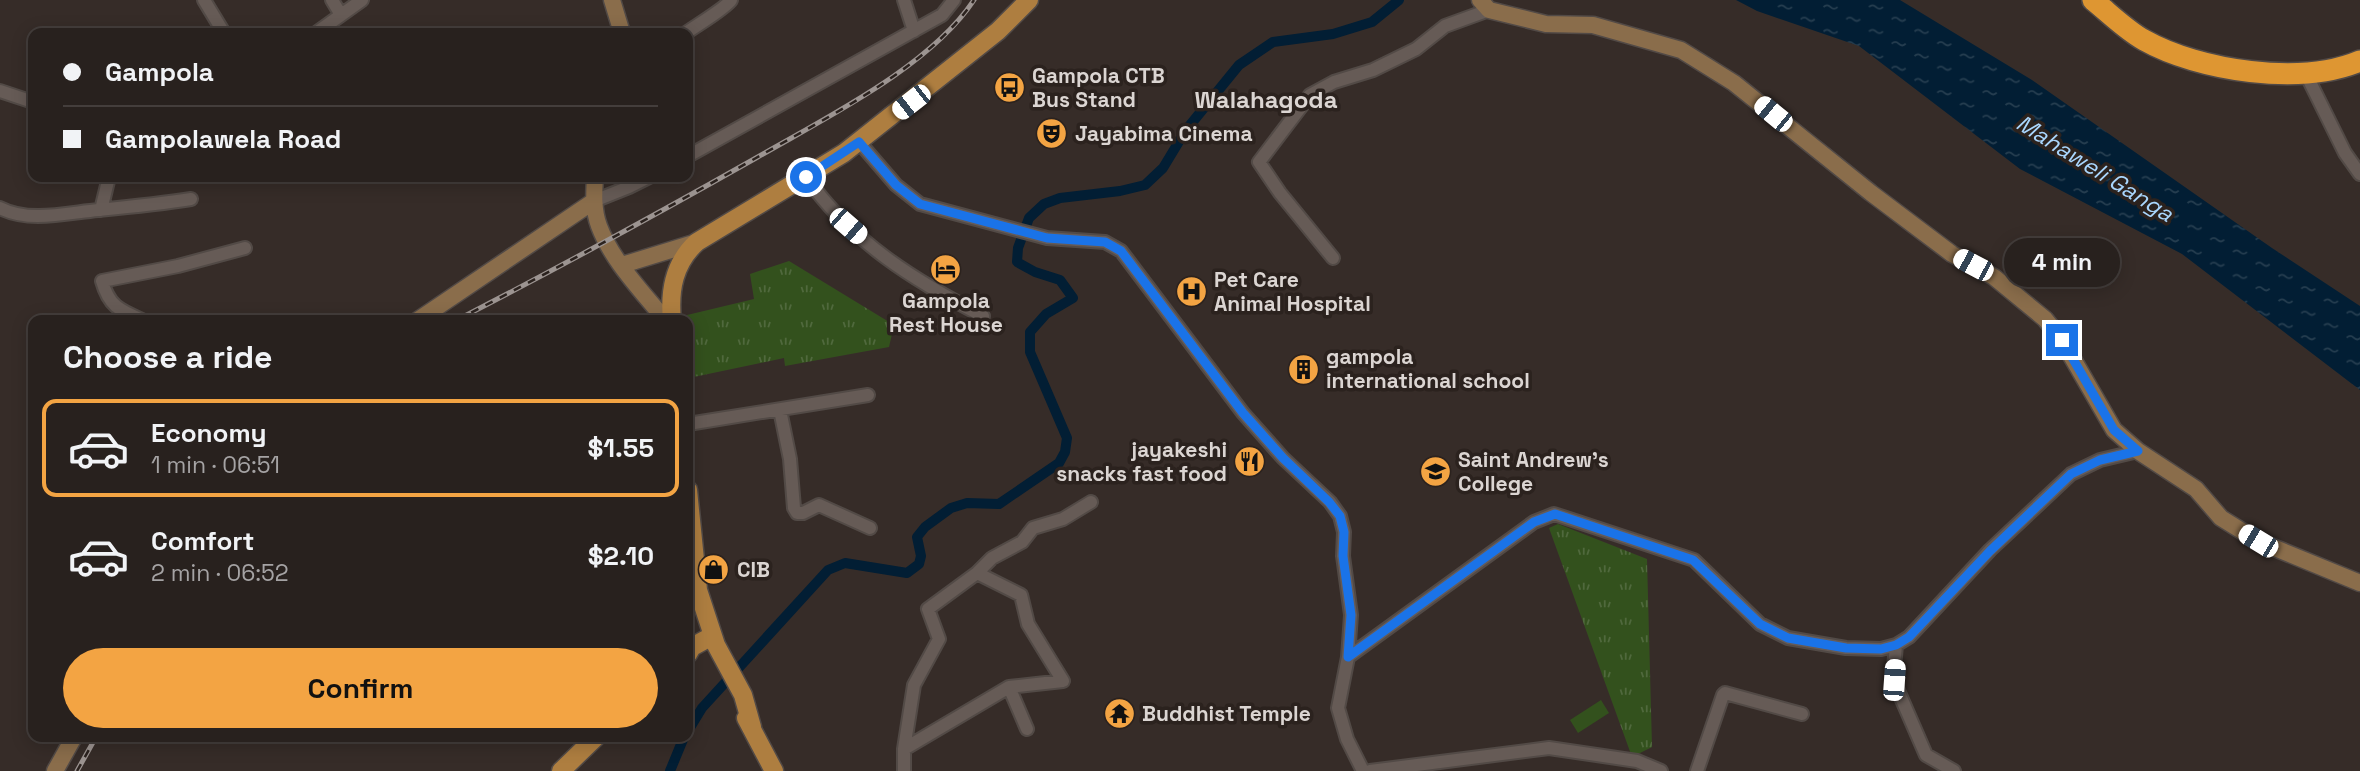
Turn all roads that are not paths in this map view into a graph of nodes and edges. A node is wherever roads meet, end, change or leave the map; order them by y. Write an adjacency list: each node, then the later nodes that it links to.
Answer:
1 (204, 0): 12 (street)
2 (332, 0): 11 (street)
3 (362, 0): 11 (street)
4 (612, 0): 14 (street)
5 (731, 0): 15 (street)
6 (904, 0): 16 (street)
7 (954, 0): 16 (street)
8 (1029, 0): 21 (main road)
9 (2093, 0): 18 (highway)
10 (1484, 5): 34 (street); 44 (street)
11 (341, 15): 13 (street)
12 (221, 28)
13 (323, 28)
14 (622, 28)
15 (692, 28)
16 (914, 31): 22 (street)
17 (2360, 61): 18 (highway)
18 (2306, 74): 23 (street)
19 (0, 91): 20 (street)
20 (28, 100)
21 (859, 142): 24 (main road); 53 (street)
22 (693, 153)
23 (2360, 174)
24 (806, 177): 32 (main road); 40 (street)
25 (109, 182): 31 (street)
26 (595, 182): 29 (street)
27 (639, 182): 29 (street)
28 (191, 199): 31 (street)
29 (594, 201): 35 (street); 37 (street)
30 (0, 208): 31 (street)
31 (101, 210)
32 (697, 242): 35 (street); 39 (main road)
33 (245, 248): 36 (street)
34 (1333, 258)
35 (622, 265): 38 (street)
36 (130, 315)
37 (425, 315)
38 (661, 315)
39 (672, 315)
40 (983, 316)
41 (868, 395): 42 (street)
42 (780, 410): 43 (street); 46 (street)
43 (693, 423)
44 (2138, 451): 49 (street); 50 (street)
45 (1091, 502): 48 (street)
46 (870, 528)
47 (693, 540): 52 (main road)
48 (977, 573): 54 (street); 59 (street)
49 (2360, 583)
50 (1896, 645): 53 (street); 69 (street)
51 (693, 647): 52 (main road)
52 (712, 648): 63 (main road)
53 (1348, 657): 65 (street)
54 (1009, 687): 56 (street); 59 (street)
55 (1801, 714): 68 (street)
56 (1027, 729)
57 (71, 742): 61 (street)
58 (590, 742): 62 (main road)
59 (904, 749): 64 (street)
60 (1421, 767): 66 (street); 67 (street)
61 (55, 771)
62 (561, 771)
63 (774, 771)
64 (904, 771)
65 (1363, 771)
66 (1370, 771)
67 (1661, 771)
68 (1697, 771)
69 (1954, 771)

